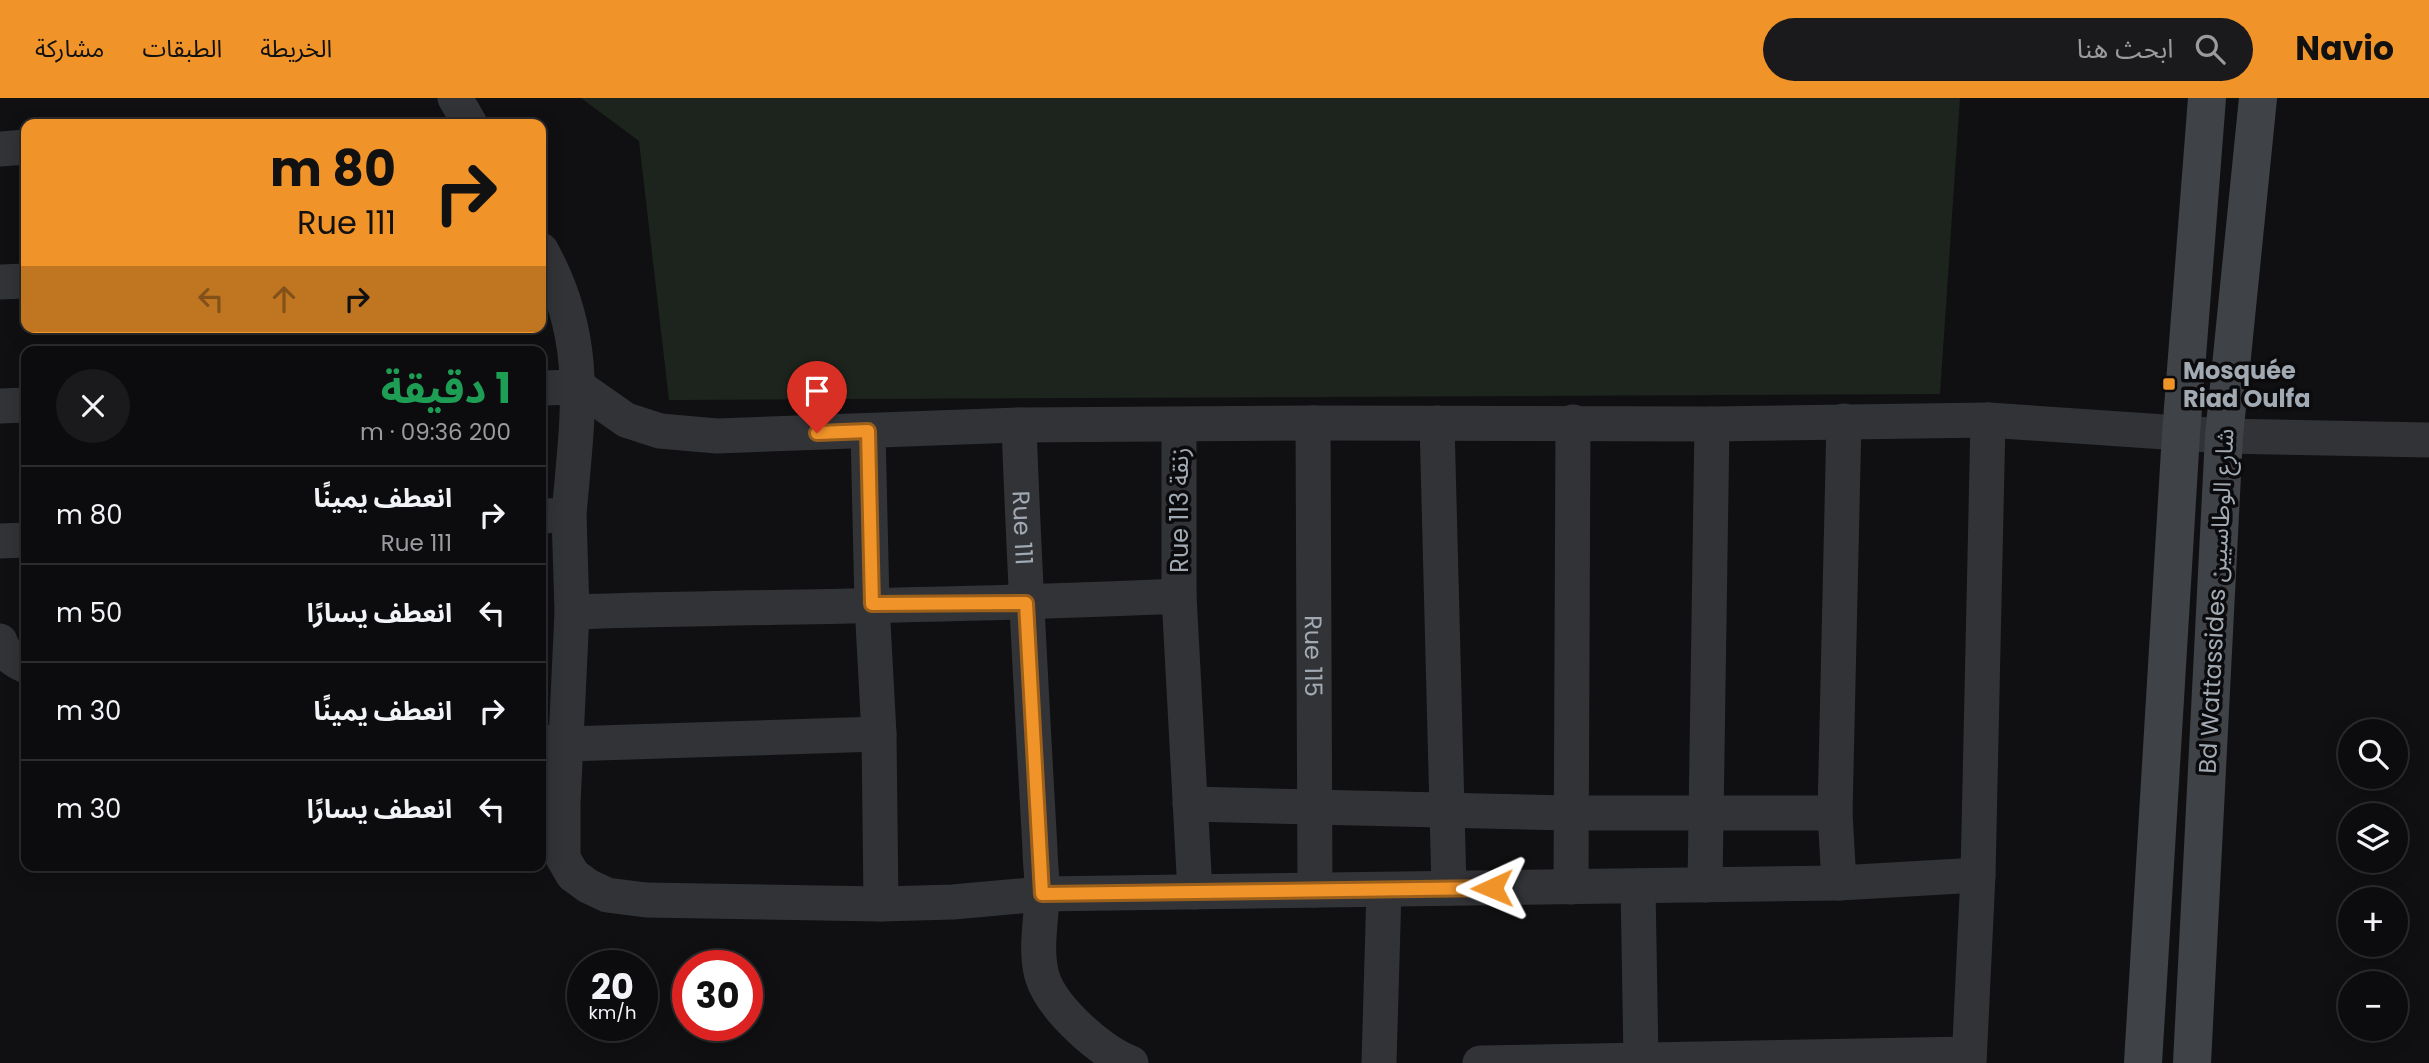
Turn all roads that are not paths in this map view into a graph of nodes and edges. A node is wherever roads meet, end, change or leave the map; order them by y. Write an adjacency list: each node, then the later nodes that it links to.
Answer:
1 (455, 98): 4 (street)
2 (2207, 98): 23 (street, Bd Wattassides شارع الوطاسيين)
3 (2258, 98): 24 (street, Bd Wattassides شارع الوطاسيين)
4 (467, 119)
5 (21, 147): 6 (street)
6 (0, 149)
7 (546, 263): 10 (street)
8 (21, 281): 9 (street)
9 (0, 282)
10 (579, 387): 11 (street); 22 (street); 26 (street)
11 (546, 388)
12 (21, 405): 13 (street)
13 (0, 406)
14 (1987, 420): 15 (street); 23 (street); 43 (street)
15 (1844, 421): 19 (street); 42 (street)
16 (1573, 422): 18 (street); 19 (street); 40 (street)
17 (1313, 423): 18 (street); 21 (street); 38 (street, Rue 115)
18 (1437, 423): 39 (street)
19 (1712, 424): 41 (street)
20 (1019, 425): 21 (street); 22 (street); 30 (street, Rue 111)
21 (1179, 425): 29 (street, Rue 113 زنقة)
22 (868, 431): 31 (street)
23 (2181, 434): 24 (street); 61 (street, Bd Wattassides شارع الوطاسيين)
24 (2224, 436): 25 (street); 62 (street, Bd Wattassides شارع الوطاسيين)
25 (2429, 440)
26 (555, 515): 32 (street)
27 (21, 540): 28 (street)
28 (0, 541)
29 (1178, 596): 30 (street); 37 (street, Rue 113 زنقة)
30 (1026, 603): 31 (street); 52 (street, Rue 111)
31 (872, 604): 32 (street); 35 (street)
32 (572, 612): 36 (street)
33 (0, 641): 34 (street)
34 (21, 664)
35 (879, 734): 36 (street); 53 (street)
36 (554, 743): 53 (street)
37 (1190, 804): 38 (street); 51 (street, Rue 113 زنقة)
38 (1316, 807): 39 (street); 49 (street, Rue 115)
39 (1447, 810): 40 (street); 48 (street)
40 (1570, 813): 41 (street); 47 (street)
41 (1706, 813): 42 (street); 45 (street)
42 (1835, 813): 44 (street)
43 (1978, 876): 44 (street); 54 (street)
44 (1839, 883): 45 (street)
45 (1705, 885): 46 (street)
46 (1638, 886): 47 (street); 55 (street)
47 (1571, 887): 48 (street)
48 (1449, 888): 50 (street)
49 (1315, 890): 50 (street); 51 (street)
50 (1384, 890): 58 (street)
51 (1195, 892): 52 (street)
52 (1042, 894): 53 (street); 57 (street, Rue 111)
53 (881, 904)
54 (1969, 1058): 56 (street)
55 (1640, 1059): 56 (street); 60 (street)
56 (1721, 1060)
57 (1131, 1063)
58 (1379, 1063)
59 (1480, 1063): 60 (street)
60 (1500, 1063)
61 (2143, 1063)
62 (2192, 1063)

